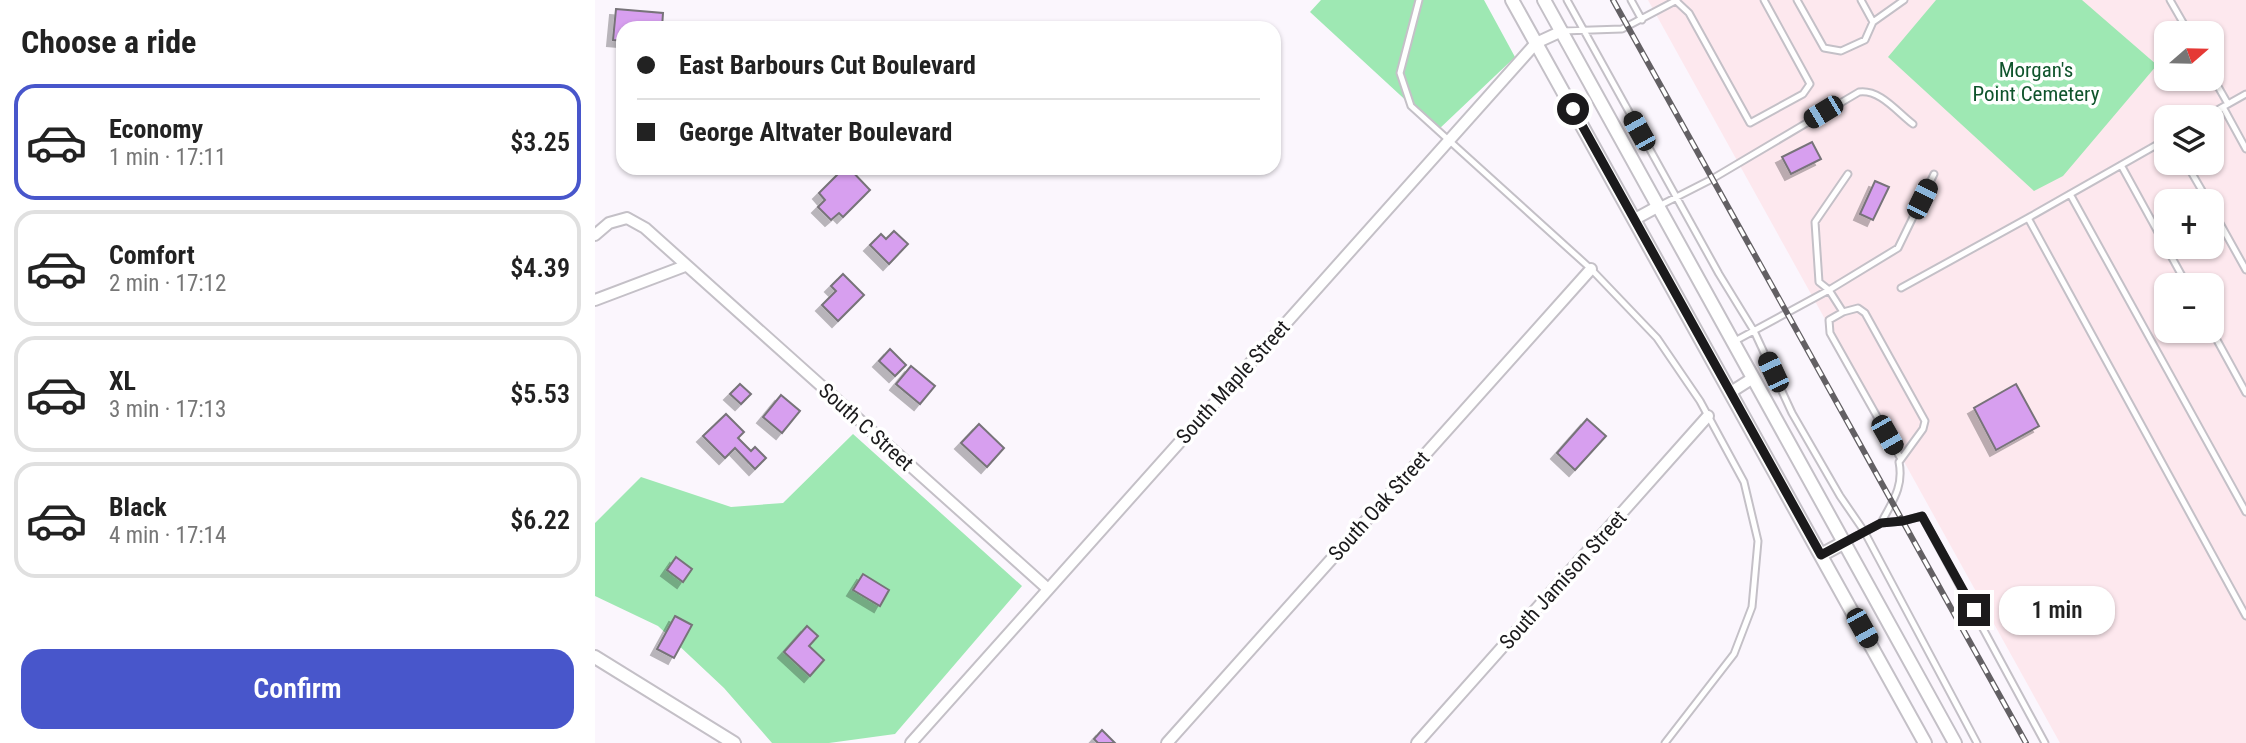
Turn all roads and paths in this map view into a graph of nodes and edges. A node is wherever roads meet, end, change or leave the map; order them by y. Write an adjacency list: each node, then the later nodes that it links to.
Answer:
1 (1419, 0): 22 (lane)
2 (1512, 0): 17 (street)
3 (1544, 0): 15 (street)
4 (1567, 0): 16 (lane)
5 (1631, 0): 12 (lane)
6 (1764, 0): 11 (lane)
7 (1797, 0): 14 (lane)
8 (1861, 0): 14 (lane)
9 (1904, 0): 14 (lane)
10 (2170, 0): 13 (lane)
11 (1676, 1): 12 (lane)
12 (1642, 20): 16 (lane)
13 (2182, 21)
14 (1873, 22)
15 (1562, 31): 16 (lane); 17 (street, South Maple Street); 30 (street)
16 (1584, 31): 29 (lane)
17 (1536, 43): 22 (street, South Maple Street); 32 (street)
18 (2218, 91): 20 (lane)
19 (2246, 94): 20 (lane)
20 (2225, 106): 24 (lane)
21 (1913, 124): 29 (lane)
22 (1449, 140): 36 (lane); 56 (street, South Maple Street)
23 (2154, 146): 25 (lane)
24 (2246, 149)
25 (2121, 165): 28 (lane); 38 (lane)
26 (1848, 174): 40 (lane)
27 (1934, 174): 40 (lane)
28 (2070, 194): 31 (lane); 51 (lane)
29 (1676, 197): 30 (lane); 43 (lane)
30 (1659, 206): 32 (street); 44 (street)
31 (2028, 218): 39 (lane); 57 (lane)
32 (1635, 219): 47 (street)
33 (2224, 231): 37 (lane)
34 (595, 235): 35 (street, South C Street)
35 (685, 266): 41 (street); 56 (street, South C Street)
36 (1591, 269): 49 (lane); 62 (street, South Oak Street)
37 (2246, 270)
38 (2180, 273)
39 (1901, 288)
40 (1829, 290): 42 (lane); 43 (lane)
41 (595, 300)
42 (1843, 312): 50 (lane); 50 (lane)
43 (1754, 331): 44 (lane); 53 (lane)
44 (1734, 342): 46 (street)
45 (2219, 343): 48 (lane)
46 (1753, 378): 47 (street); 54 (street)
47 (1731, 392): 55 (street)
48 (2246, 393)
49 (1708, 415): 63 (street, South Jamison Street); 64 (lane)
50 (1901, 459): 52 (lane)
51 (2246, 512)
52 (1881, 523): 53 (lane); 67 (lane)
53 (1864, 531): 54 (lane); 66 (lane)
54 (1845, 542): 55 (street); 59 (street)
55 (1821, 555): 65 (street)
56 (1048, 589): 61 (street, South Maple Street)
57 (2246, 616)
58 (595, 657): 60 (street)
59 (1950, 741)
60 (734, 743)
61 (911, 743)
62 (1167, 743)
63 (1417, 743)
64 (1665, 743)
65 (1925, 743)
66 (1977, 743)
67 (2045, 743)

